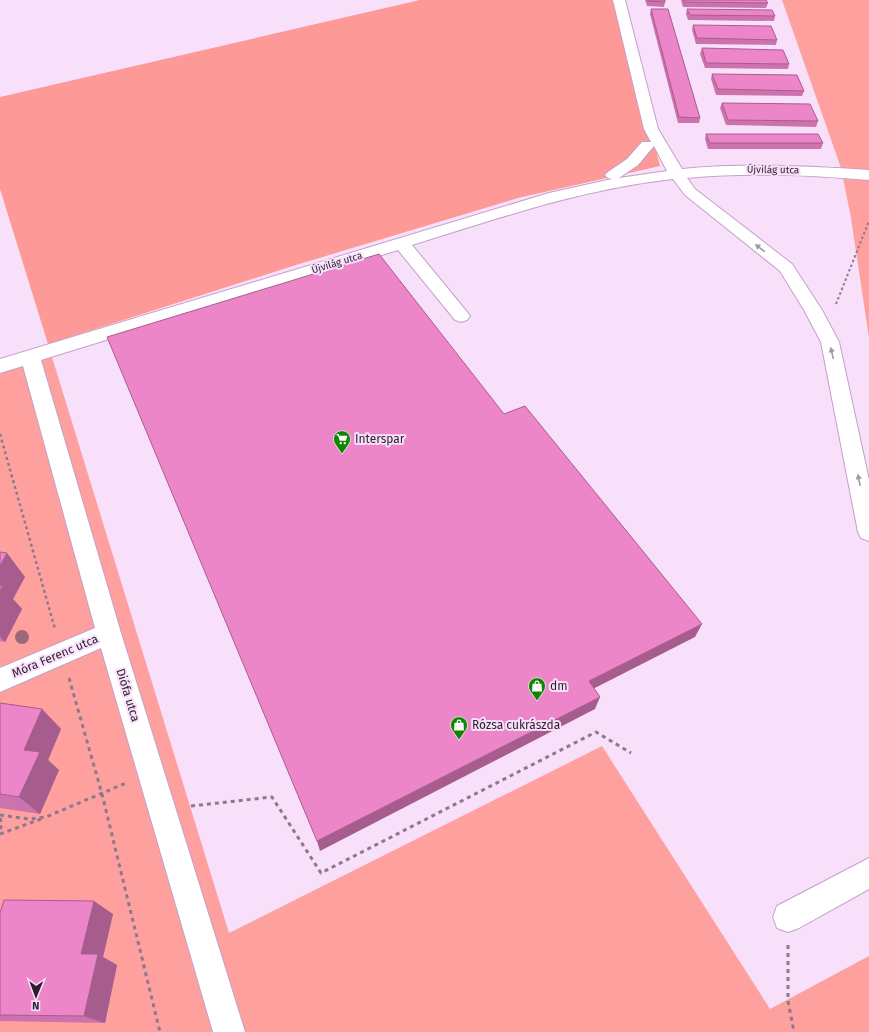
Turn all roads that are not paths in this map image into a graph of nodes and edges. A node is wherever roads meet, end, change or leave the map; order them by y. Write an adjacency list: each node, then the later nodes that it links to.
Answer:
1 (619, 0): 3 (street)
2 (647, 145): 4 (street)
3 (677, 174): 5 (street, Újvilág utca); 6 (street, Újvilág utca); 10 (street, one-way to 3)
4 (613, 175)
5 (869, 175)
6 (402, 244): 7 (street); 8 (street, Újvilág utca)
7 (461, 316)
8 (30, 356): 9 (street, Újvilág utca); 11 (street, Diófa utca)
9 (0, 366)
10 (869, 532)
11 (109, 633): 12 (street, Móra Ferenc utca); 15 (street, Diófa utca)
12 (0, 680)
13 (869, 872): 14 (street)
14 (788, 917)
15 (229, 1032)

